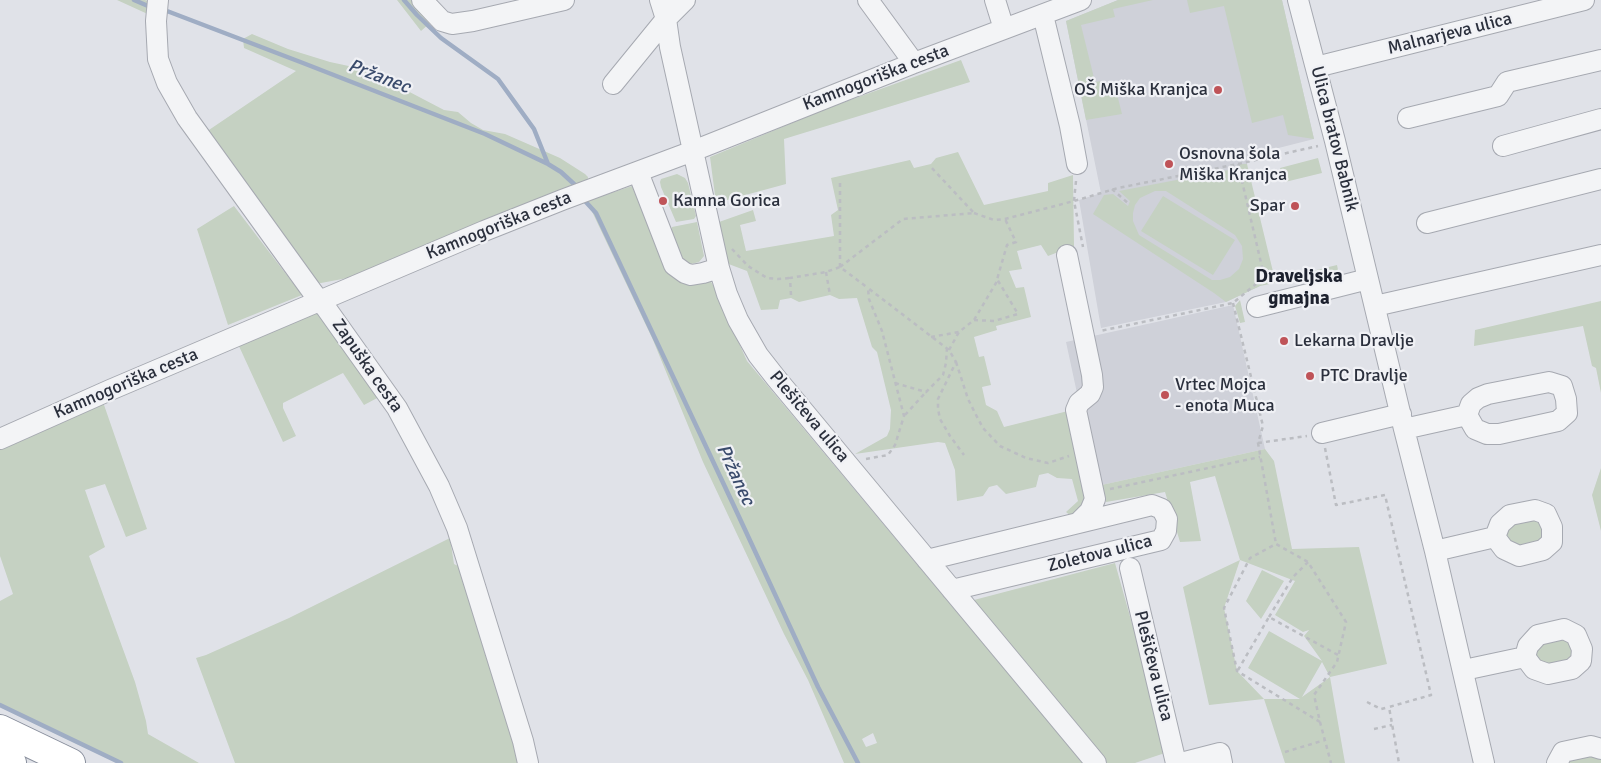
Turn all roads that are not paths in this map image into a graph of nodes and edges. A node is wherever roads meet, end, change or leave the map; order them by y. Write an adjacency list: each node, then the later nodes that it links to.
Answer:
1 (158, 0): 30 (street, Zapuška cesta)
2 (422, 0): 3 (street)
3 (564, 0)
4 (660, 0): 12 (street, Plešičeva ulica)
5 (686, 0): 12 (street)
6 (868, 0): 15 (street)
7 (995, 0): 13 (street)
8 (1080, 0): 11 (street, Kamnogoriška cesta)
9 (1298, 0): 16 (street, Ulica bratov Babnik)
10 (1584, 0): 16 (street, Malnarjeva ulica)
11 (1043, 15): 13 (street, Kamnogoriška cesta); 22 (street)
12 (666, 20): 17 (street); 21 (street, Plešičeva ulica)
13 (1004, 29): 15 (street, Kamnogoriška cesta)
14 (1601, 60): 18 (street)
15 (914, 63): 21 (street, Kamnogoriška cesta)
16 (1316, 67): 29 (street, Ulica bratov Babnik)
17 (613, 84)
18 (1408, 118)
19 (1601, 119): 20 (street)
20 (1503, 146)
21 (693, 151): 23 (street, Kamnogoriška cesta); 28 (street, Plešičeva ulica)
22 (1077, 164)
23 (638, 172): 28 (street); 30 (street, Kamnogoriška cesta)
24 (1601, 179): 25 (street)
25 (1427, 223)
26 (1075, 252): 37 (street, Zoletova ulica)
27 (1601, 255): 31 (street)
28 (719, 268): 40 (street, Plešičeva ulica)
29 (1368, 279): 31 (street, Ulica bratov Babnik); 32 (street)
30 (320, 301): 36 (street, Kamnogoriška cesta); 50 (street, Zapuška cesta)
31 (1375, 306): 34 (street, Ulica bratov Babnik)
32 (1257, 307)
33 (1467, 415): 34 (street)
34 (1402, 422): 35 (street); 39 (street, Ulica bratov Babnik)
35 (1322, 433)
36 (0, 438)
37 (1079, 522): 40 (street, Zoletova ulica); 42 (street, Zoletova ulica)
38 (1495, 537): 39 (street)
39 (1436, 551): 44 (street, Ulica bratov Babnik)
40 (928, 560): 42 (street, Plešičeva ulica)
41 (1130, 568): 52 (street, Plešičeva ulica)
42 (952, 590): 51 (street, Plešičeva ulica)
43 (1525, 658): 44 (street)
44 (1464, 670): 55 (street, Ulica bratov Babnik)
45 (0, 729): 49 (highway)
46 (1601, 749): 56 (street)
47 (0, 757): 48 (highway)
48 (12, 763)
49 (71, 763)
50 (528, 763)
51 (1096, 763)
52 (1176, 763)
53 (1181, 763): 54 (street)
54 (1222, 763)
55 (1484, 763)
56 (1557, 763)

